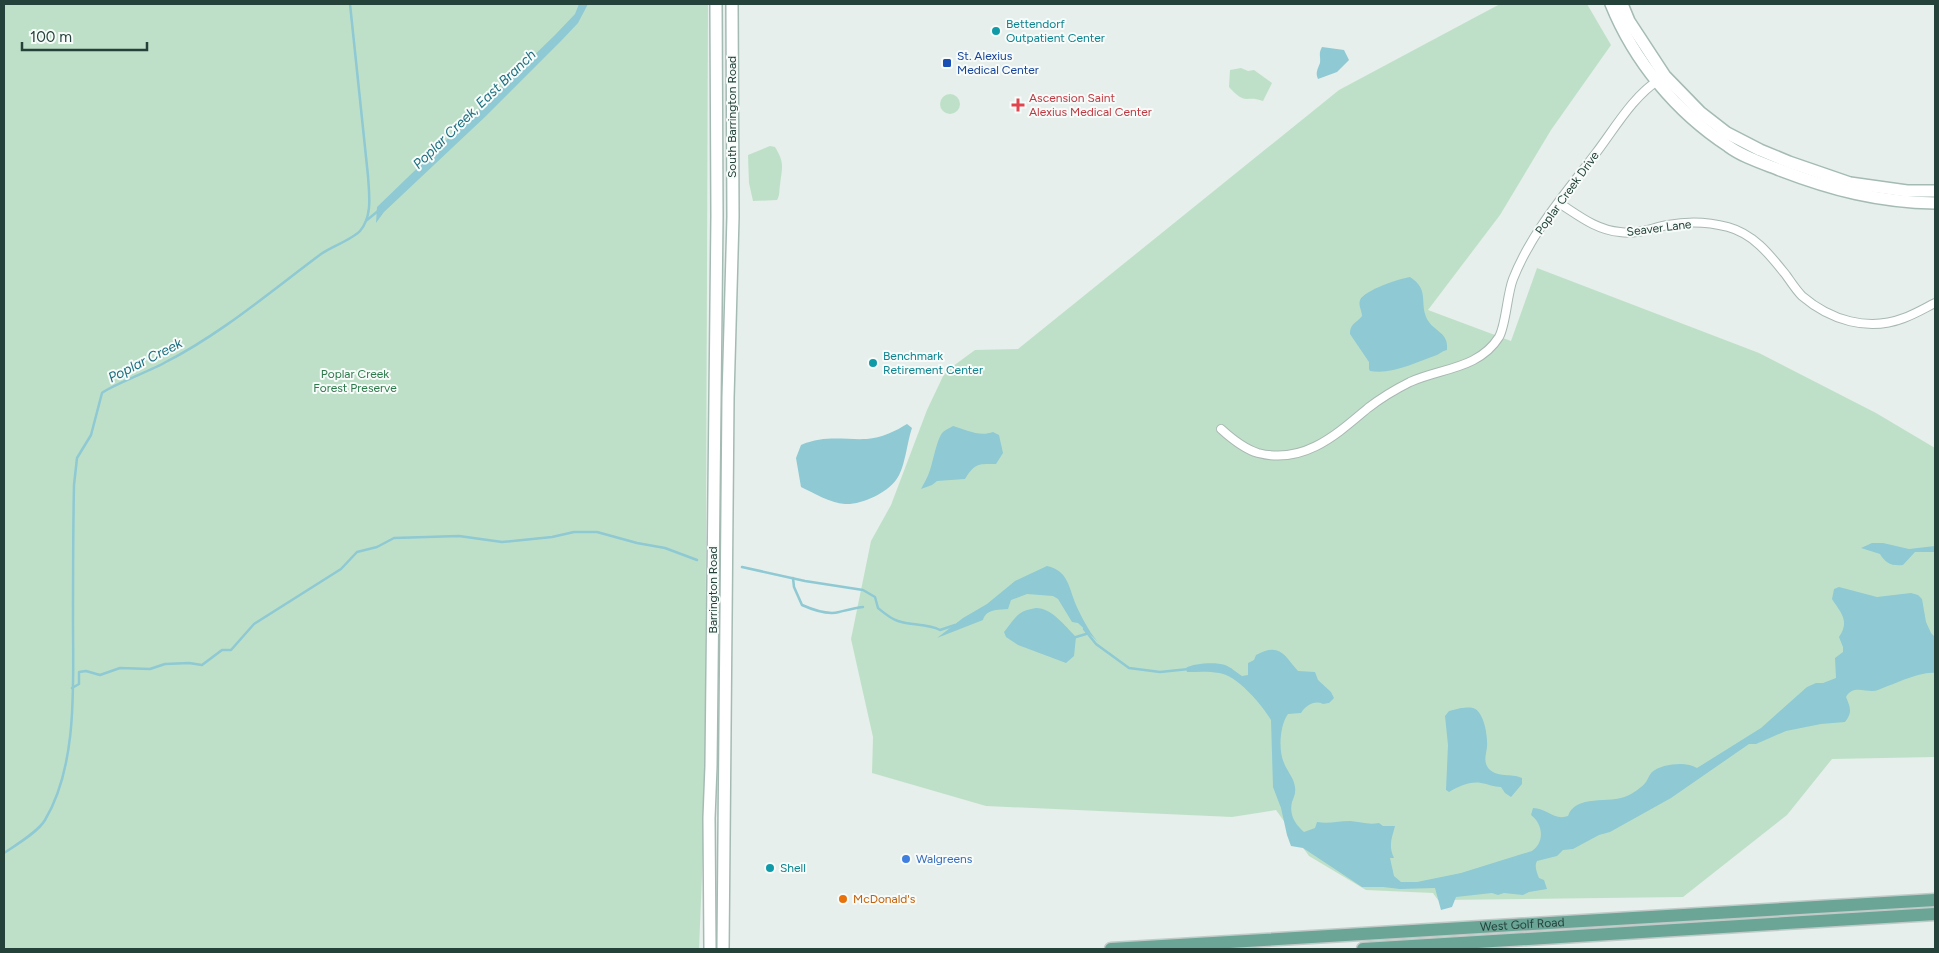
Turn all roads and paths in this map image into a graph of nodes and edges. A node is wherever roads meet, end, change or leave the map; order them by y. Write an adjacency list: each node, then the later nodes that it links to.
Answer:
1 (716, 4): 9 (main road, South Barrington Road)
2 (732, 4): 10 (main road, South Barrington Road)
3 (1611, 4): 5 (main road)
4 (1622, 4): 5 (main road)
5 (1661, 79): 6 (main road); 7 (street, Poplar Creek Drive); 8 (main road)
6 (1935, 191)
7 (1559, 203): 11 (street, Seaver Lane); 12 (street, Poplar Creek Drive)
8 (1935, 203)
9 (717, 230): 17 (main road, Barrington Road)
10 (732, 230): 18 (main road, Barrington Road)
11 (1935, 303)
12 (1221, 429)
13 (1935, 900): 15 (main road, West Golf Road)
14 (1935, 914): 16 (main road, West Golf Road)
15 (1421, 931): 16 (main road); 19 (main road, West Golf Road)
16 (1422, 947): 20 (main road, West Golf Road)
17 (710, 949)
18 (723, 949)
19 (1111, 949)
20 (1363, 949)

